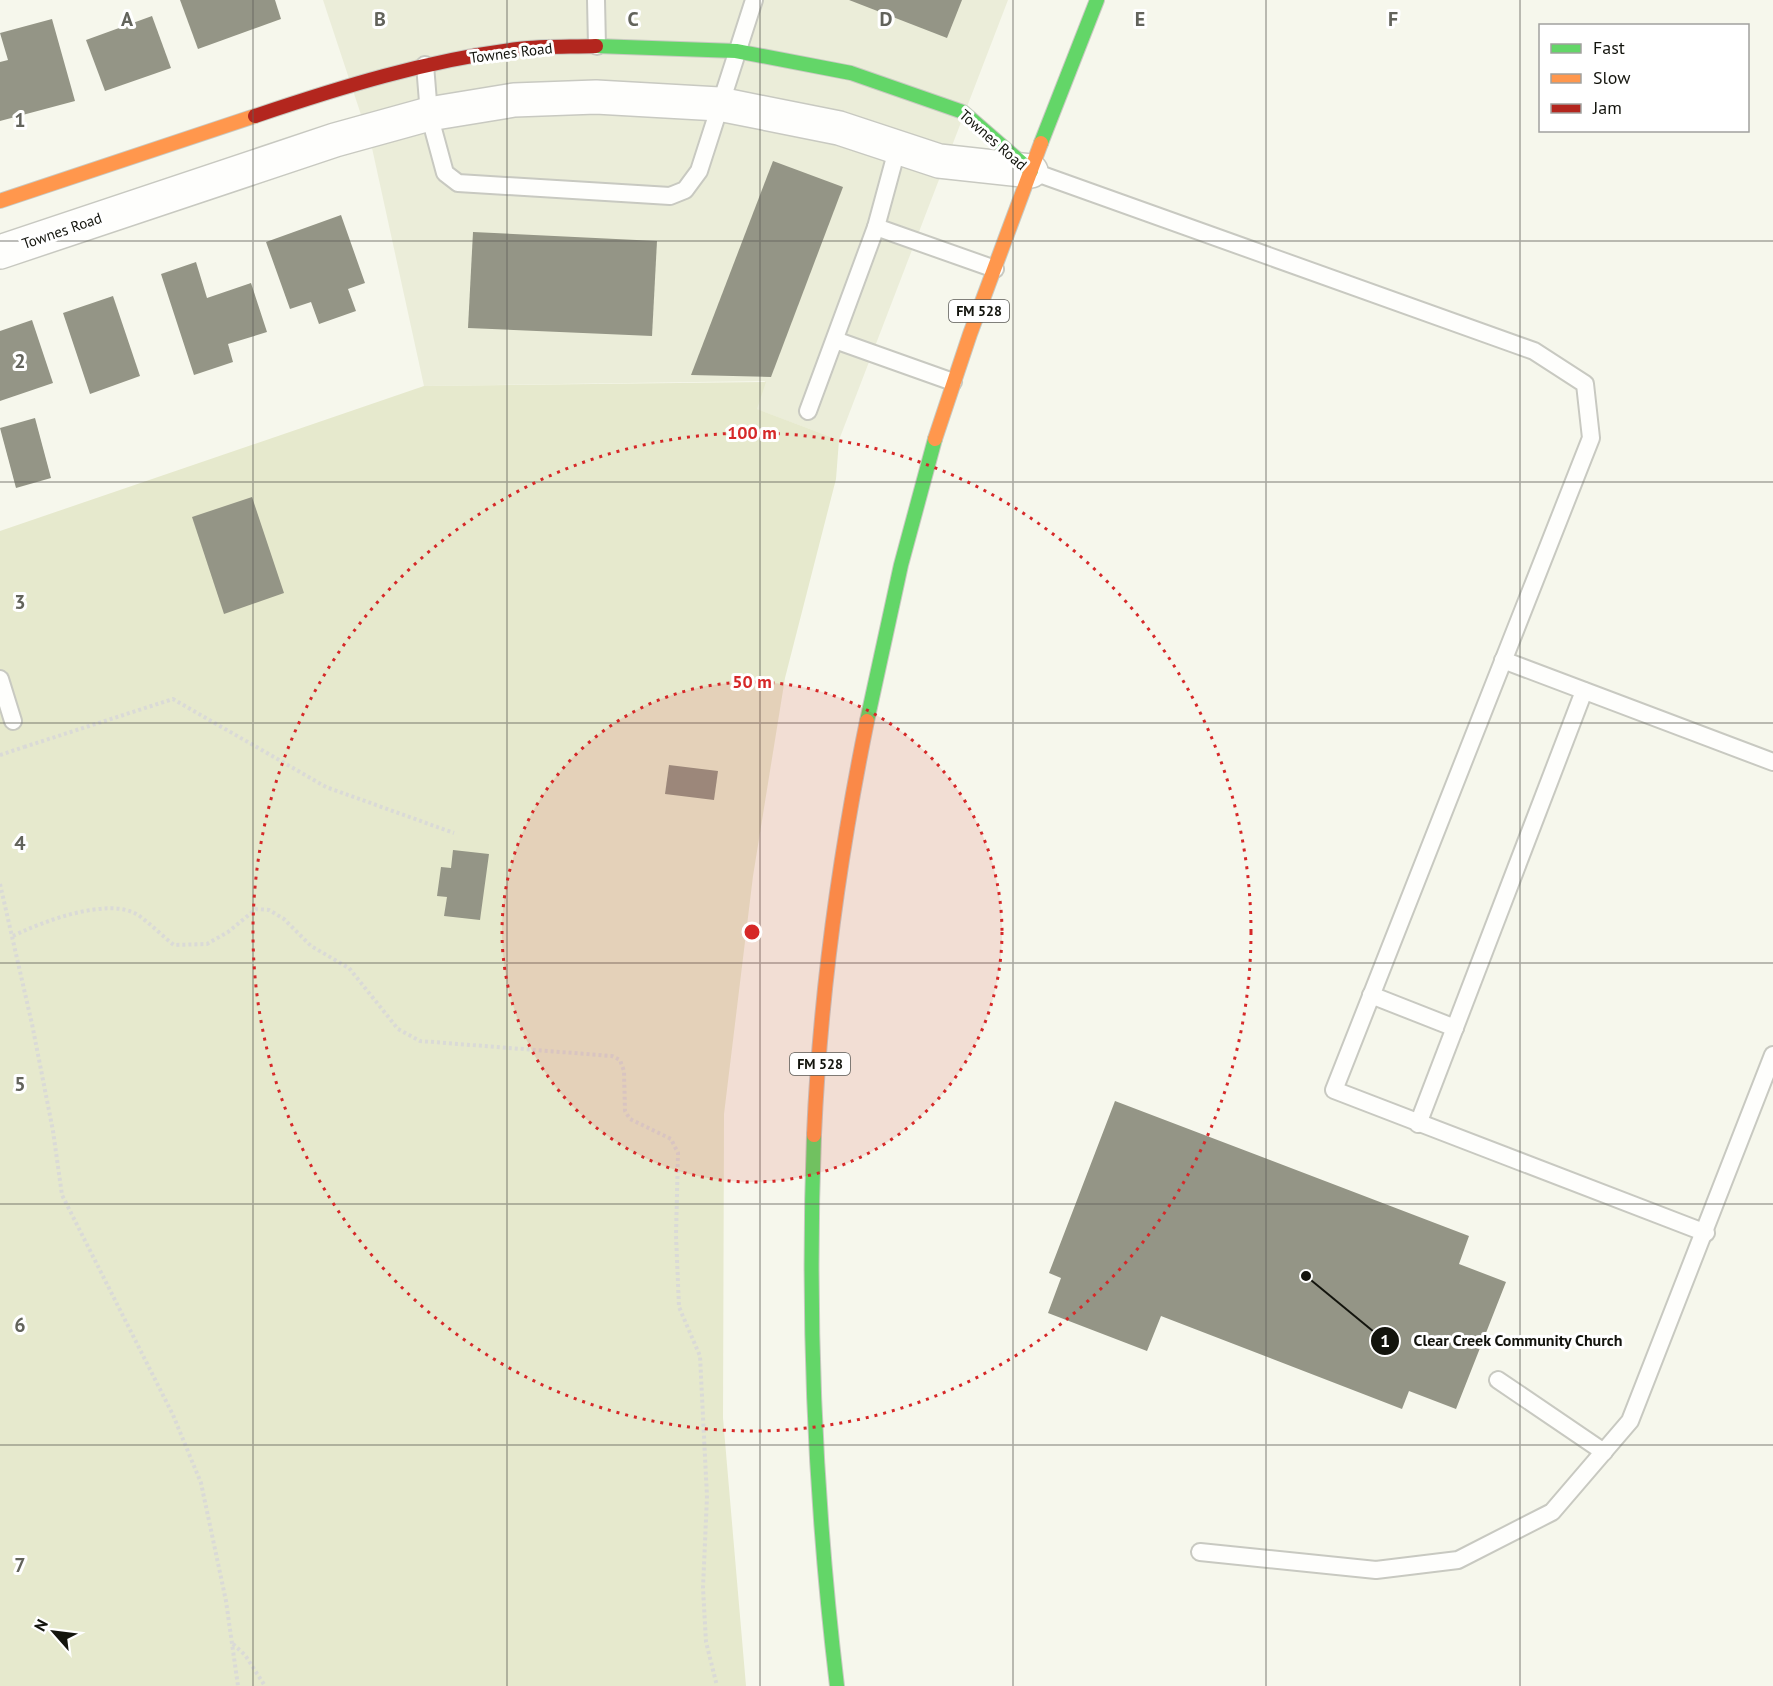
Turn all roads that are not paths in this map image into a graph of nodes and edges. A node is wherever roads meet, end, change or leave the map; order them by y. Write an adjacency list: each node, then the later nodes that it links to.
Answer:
1 (596, 0): 4 (lane)
2 (754, 0): 5 (lane)
3 (1097, 0): 10 (main road, FM 528)
4 (597, 45): 5 (main road, Townes Road); 6 (main road, Townes Road)
5 (736, 51): 7 (lane); 10 (main road, Townes Road)
6 (425, 65): 8 (lane); 11 (main road, Townes Road)
7 (719, 105): 8 (street, Townes Road); 8 (lane); 9 (street, Townes Road)
8 (429, 114): 13 (street, Townes Road)
9 (898, 146): 10 (street, Townes Road); 12 (lane)
10 (1031, 171): 14 (main road, FM 528); 18 (lane)
11 (0, 201)
12 (876, 227): 14 (lane); 15 (lane)
13 (0, 252)
14 (995, 269): 16 (main road, FM 528)
15 (835, 340): 16 (lane); 17 (lane)
16 (953, 382): 31 (main road, FM 528)
17 (808, 411)
18 (1503, 660): 20 (lane); 23 (lane)
19 (0, 680): 21 (lane)
20 (1584, 691): 22 (lane); 24 (lane)
21 (13, 721)
22 (1773, 762)
23 (1371, 995): 24 (lane); 26 (lane)
24 (1455, 1028): 26 (lane)
25 (1773, 1055): 27 (lane)
26 (1418, 1124): 27 (lane)
27 (1706, 1233): 29 (lane)
28 (1498, 1380): 29 (lane)
29 (1604, 1452): 30 (lane)
30 (1200, 1552)
31 (837, 1686)

